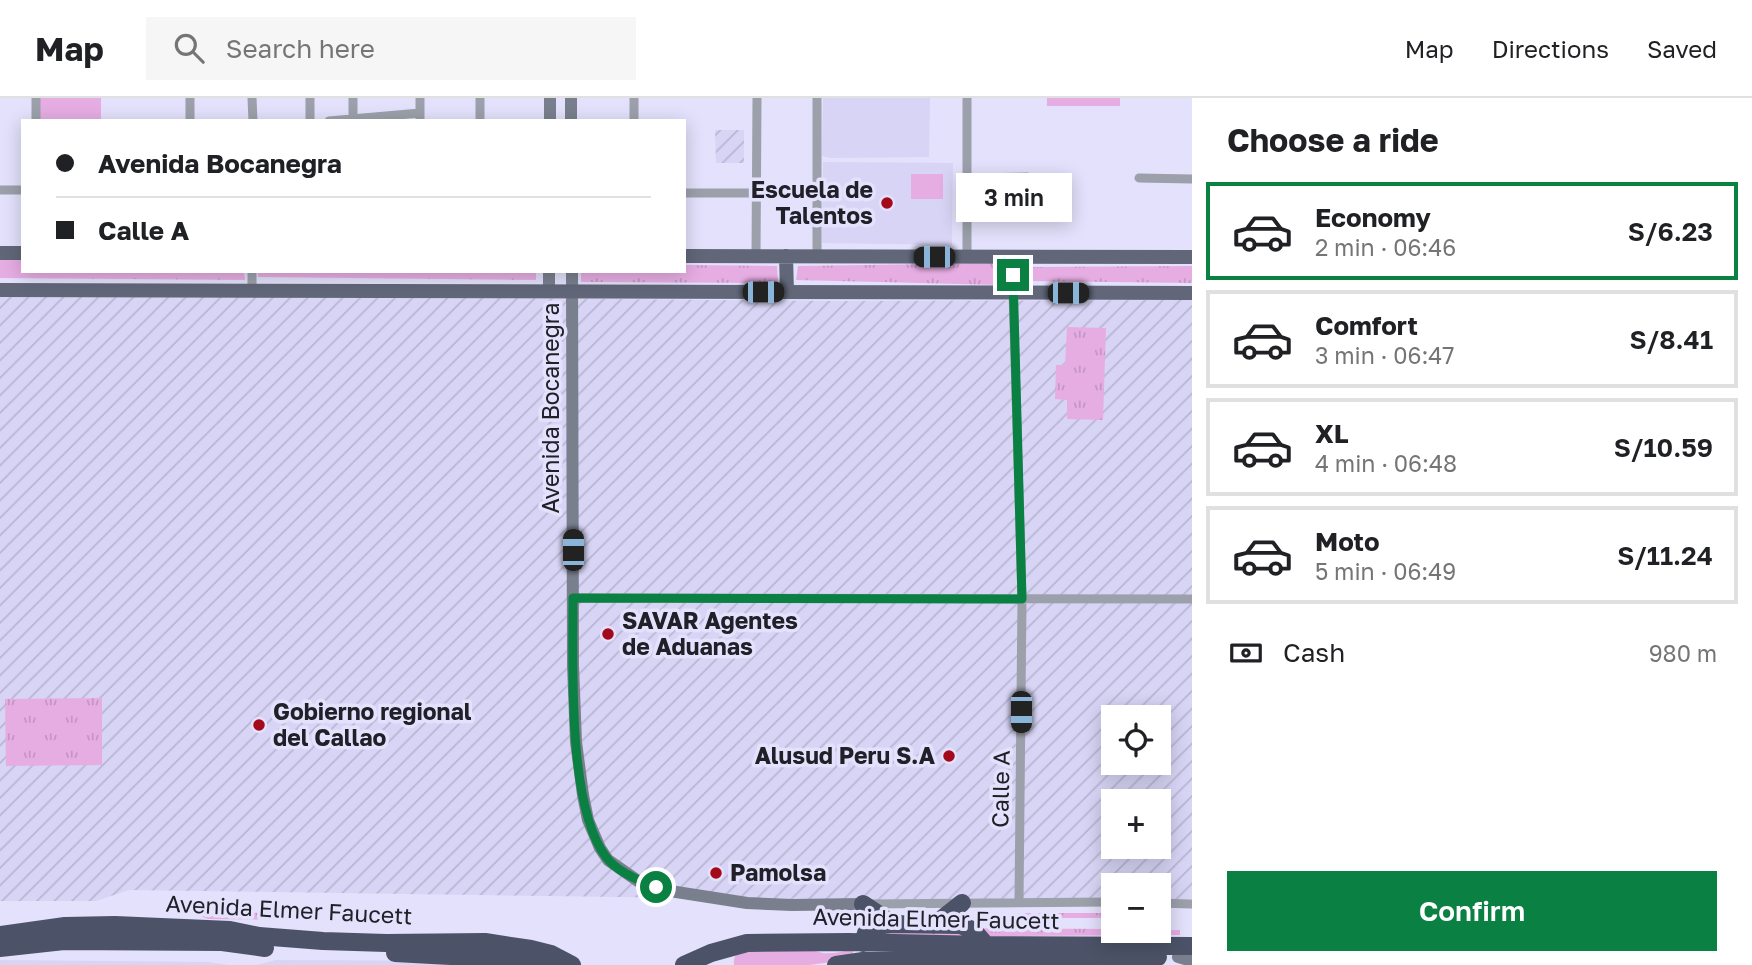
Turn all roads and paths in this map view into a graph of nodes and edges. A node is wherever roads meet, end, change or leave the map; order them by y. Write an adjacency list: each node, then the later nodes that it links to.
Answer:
1 (36, 98): 16 (street)
2 (190, 98): 17 (street)
3 (252, 98): 18 (street)
4 (310, 98): 19 (street)
5 (354, 98): 15 (street)
6 (420, 98): 14 (street)
7 (480, 98): 21 (street)
8 (550, 98): 22 (street)
9 (571, 98): 23 (street)
10 (634, 98): 24 (street)
11 (757, 98): 32 (street)
12 (817, 98): 38 (street)
13 (967, 98): 26 (street)
14 (420, 117): 15 (street)
15 (353, 118): 20 (street)
16 (36, 119)
17 (190, 119)
18 (253, 119)
19 (310, 119)
20 (345, 119)
21 (480, 119)
22 (550, 119)
23 (571, 119)
24 (634, 119)
25 (1027, 177): 26 (street)
26 (967, 178): 39 (street)
27 (1139, 178): 28 (street)
28 (1192, 178)
29 (0, 190): 30 (street)
30 (21, 190)
31 (686, 193): 32 (street)
32 (756, 193): 36 (street)
33 (0, 253): 34 (main road)
34 (21, 253)
35 (686, 256): 36 (main road)
36 (756, 256): 37 (main road)
37 (786, 256): 38 (main road); 49 (main road)
38 (817, 256): 39 (main road)
39 (967, 257): 40 (main road)
40 (1012, 257): 41 (main road); 50 (street, Calle A)
41 (1192, 257)
42 (252, 273): 46 (street)
43 (549, 273): 47 (street, Avenida Bocanegra)
44 (572, 273): 48 (street, Avenida Bocanegra)
45 (0, 290): 46 (main road)
46 (252, 291): 47 (main road)
47 (549, 292): 48 (main road)
48 (572, 292): 49 (main road); 52 (street, Avenida Bocanegra)
49 (787, 292): 50 (main road)
50 (1015, 293): 51 (main road); 53 (street, Calle A)
51 (1192, 293)
52 (573, 598): 53 (street); 55 (street, Avenida Bocanegra)
53 (1022, 599): 54 (street); 56 (street, Calle A)
54 (1192, 599)
55 (656, 887): 60 (street, Avenida Elmer Faucett)
56 (1019, 902): 57 (street, Avenida Elmer Faucett); 58 (street, Avenida Elmer Faucett)
57 (1101, 902)
58 (962, 903): 60 (street, Avenida Elmer Faucett); 63 (highway)
59 (1171, 903): 61 (street)
60 (863, 904): 62 (highway)
61 (1192, 904)
62 (893, 924): 63 (highway); 65 (highway)
63 (934, 925): 67 (highway)
64 (0, 935): 71 (highway, Avenida Elmer Faucett)
65 (863, 943): 67 (highway, Avenida Elmer Faucett); 69 (highway, Avenida Elmer Faucett)
66 (0, 948): 70 (highway, Avenida Elmer Faucett)
67 (988, 953): 68 (highway, Avenida Elmer Faucett); 73 (highway, Avenida Elmer Faucett)
68 (1186, 953)
69 (728, 956): 72 (highway, Avenida Elmer Faucett)
70 (547, 965)
71 (572, 965)
72 (684, 965)
73 (836, 965)

